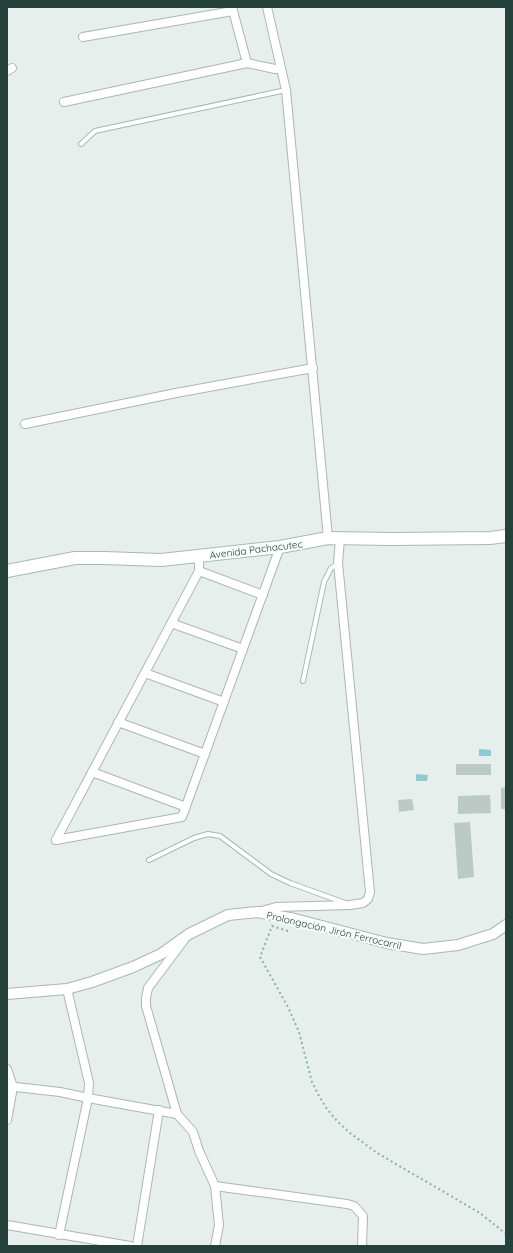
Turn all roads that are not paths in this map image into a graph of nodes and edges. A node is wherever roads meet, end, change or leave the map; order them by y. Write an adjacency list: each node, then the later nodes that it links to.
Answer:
1 (267, 7): 5 (street)
2 (233, 9): 3 (street); 4 (street)
3 (83, 37)
4 (247, 63): 5 (street); 7 (street)
5 (281, 68): 6 (street)
6 (286, 90): 8 (lane); 9 (street)
7 (64, 102)
8 (81, 144)
9 (313, 368): 10 (street); 12 (street)
10 (25, 424)
11 (506, 536): 12 (main road, Avenida Pachacutec)
12 (334, 538): 13 (main road, Avenida Pachacutec); 15 (street)
13 (280, 547): 14 (main road, Avenida Pachacutec); 18 (street)
14 (200, 556): 16 (main road, Avenida Pachacutec); 17 (street)
15 (338, 563): 22 (lane); 29 (street)
16 (7, 571)
17 (199, 571): 18 (street); 19 (street)
18 (263, 596): 20 (street)
19 (171, 623): 20 (street); 21 (street)
20 (244, 648): 23 (street)
21 (145, 673): 23 (street); 24 (street)
22 (303, 681)
23 (224, 702): 25 (street)
24 (118, 722): 25 (street); 26 (street)
25 (205, 754): 27 (street)
26 (92, 772): 27 (street); 27 (street)
27 (186, 808)
28 (149, 860): 29 (lane)
29 (350, 905): 30 (street)
30 (257, 912): 31 (street, Prolongación Jirón Ferrocarril); 32 (street, Prolongación Jirón Ferrocarril)
31 (506, 925)
32 (188, 934): 33 (street, Prolongación Jirón Ferrocarril); 39 (street)
33 (67, 989): 34 (street, Prolongación Jirón Ferrocarril); 37 (street)
34 (7, 994)
35 (7, 1069): 36 (street)
36 (10, 1087): 37 (street); 40 (street)
37 (88, 1098): 38 (street); 43 (street)
38 (159, 1110): 39 (street); 45 (street)
39 (177, 1114): 41 (street)
40 (7, 1120)
41 (215, 1186): 46 (street); 47 (street)
42 (7, 1225): 43 (street)
43 (59, 1235): 44 (street)
44 (130, 1246)
45 (137, 1246)
46 (215, 1246)
47 (362, 1246)

